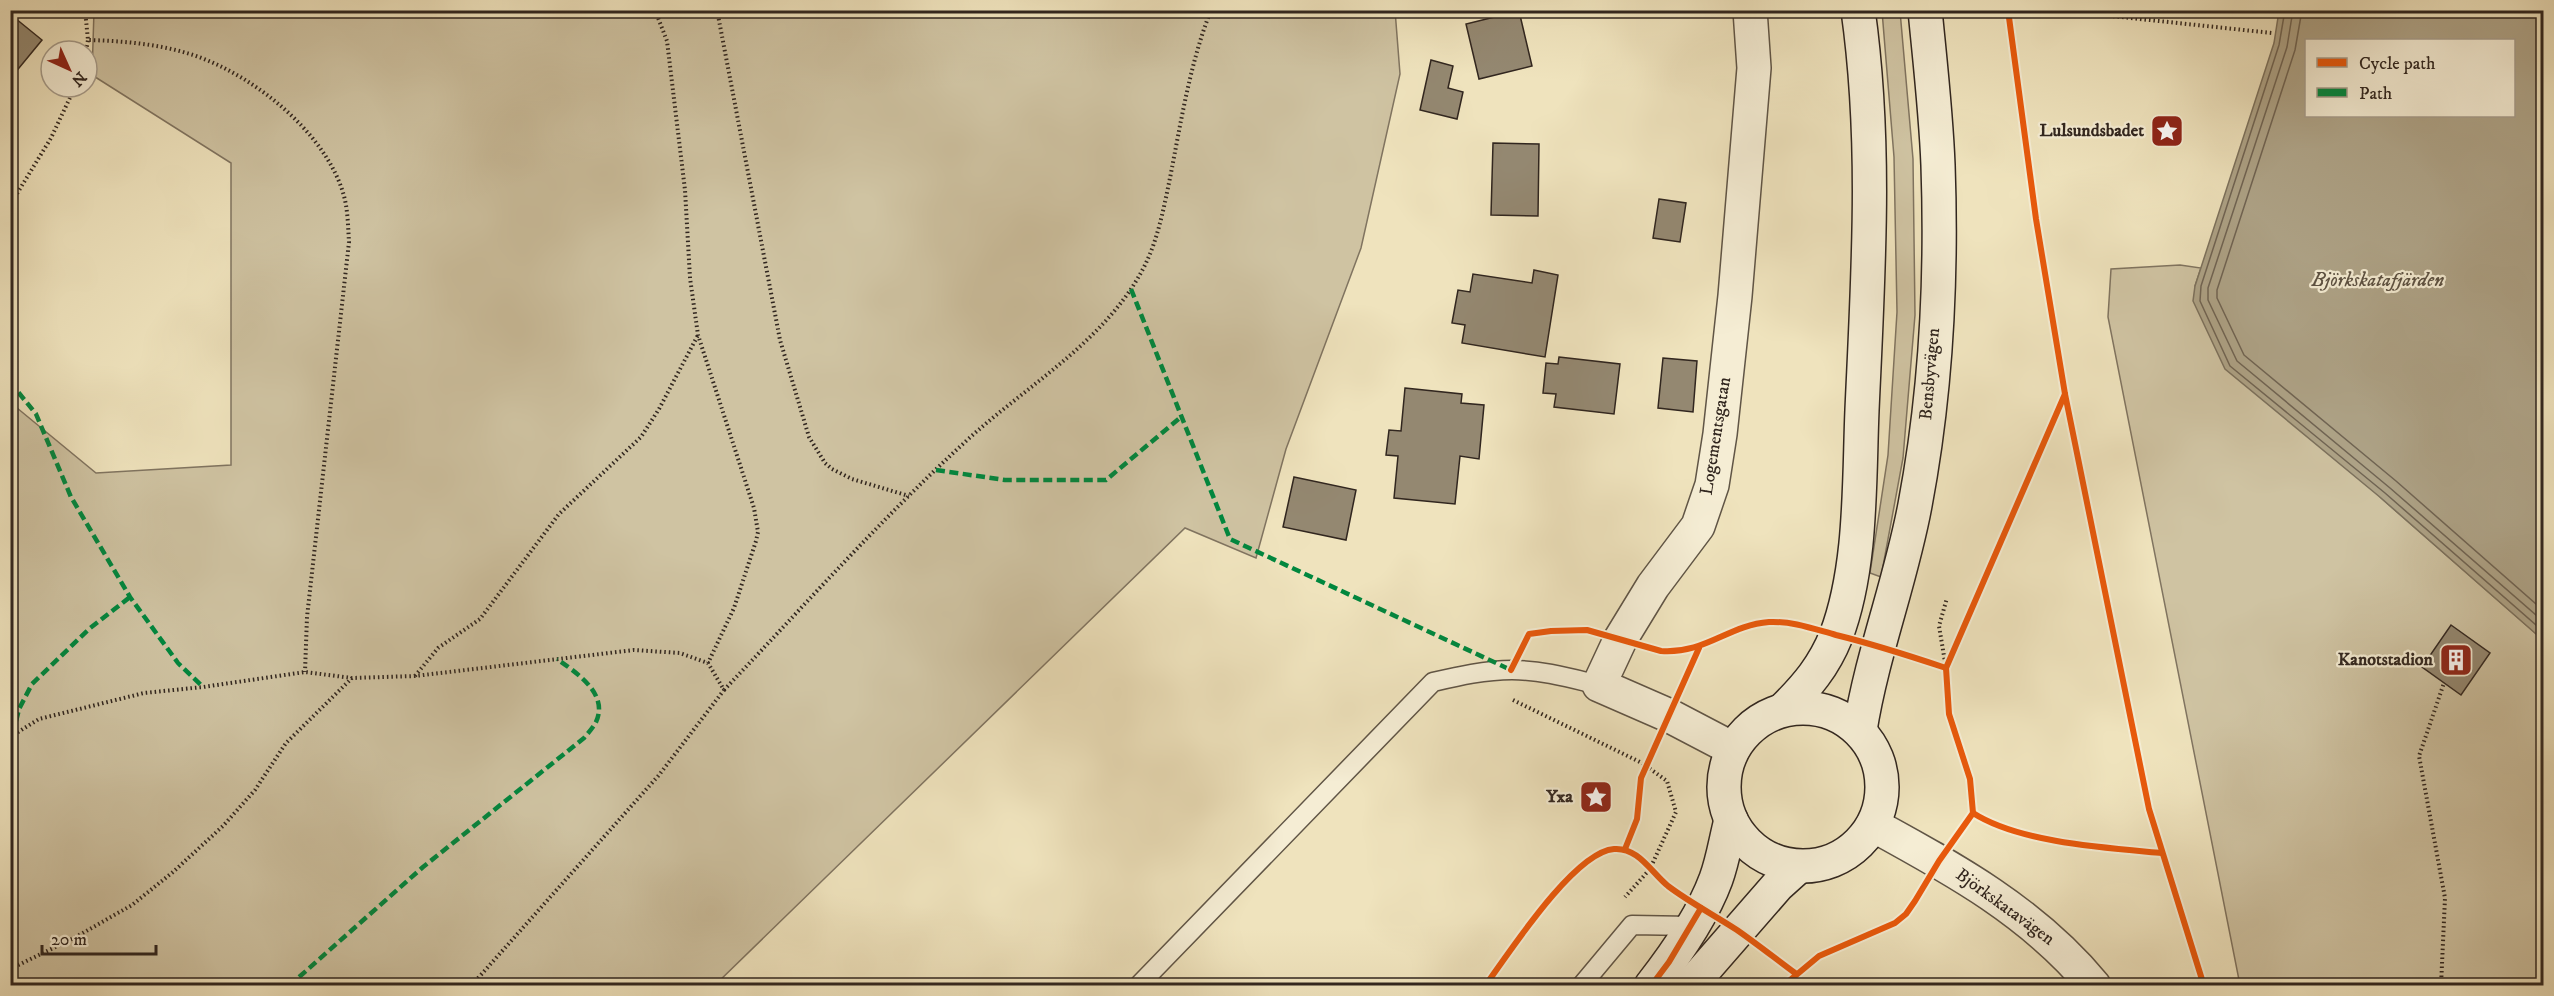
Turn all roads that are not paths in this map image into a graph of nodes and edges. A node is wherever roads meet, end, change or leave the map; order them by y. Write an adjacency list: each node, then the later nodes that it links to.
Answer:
1 (1750, 10): 4 (main road, Logementsgatan)
2 (1858, 10): 5 (main road)
3 (1925, 10): 6 (main road, Bensbyvägen)
4 (1599, 685): 7 (main road); 12 (lane)
5 (1784, 709): 6 (main road); 7 (main road)
6 (1860, 730): 9 (main road)
7 (1733, 748): 8 (main road)
8 (1731, 820): 10 (main road); 11 (main road)
9 (1873, 825): 10 (main road); 16 (main road, Björkskatavägen)
10 (1798, 867): 15 (main road)
11 (1691, 926): 13 (lane); 14 (main road)
12 (1138, 986)
13 (1581, 986)
14 (1651, 986)
15 (1690, 986)
16 (2094, 986)

